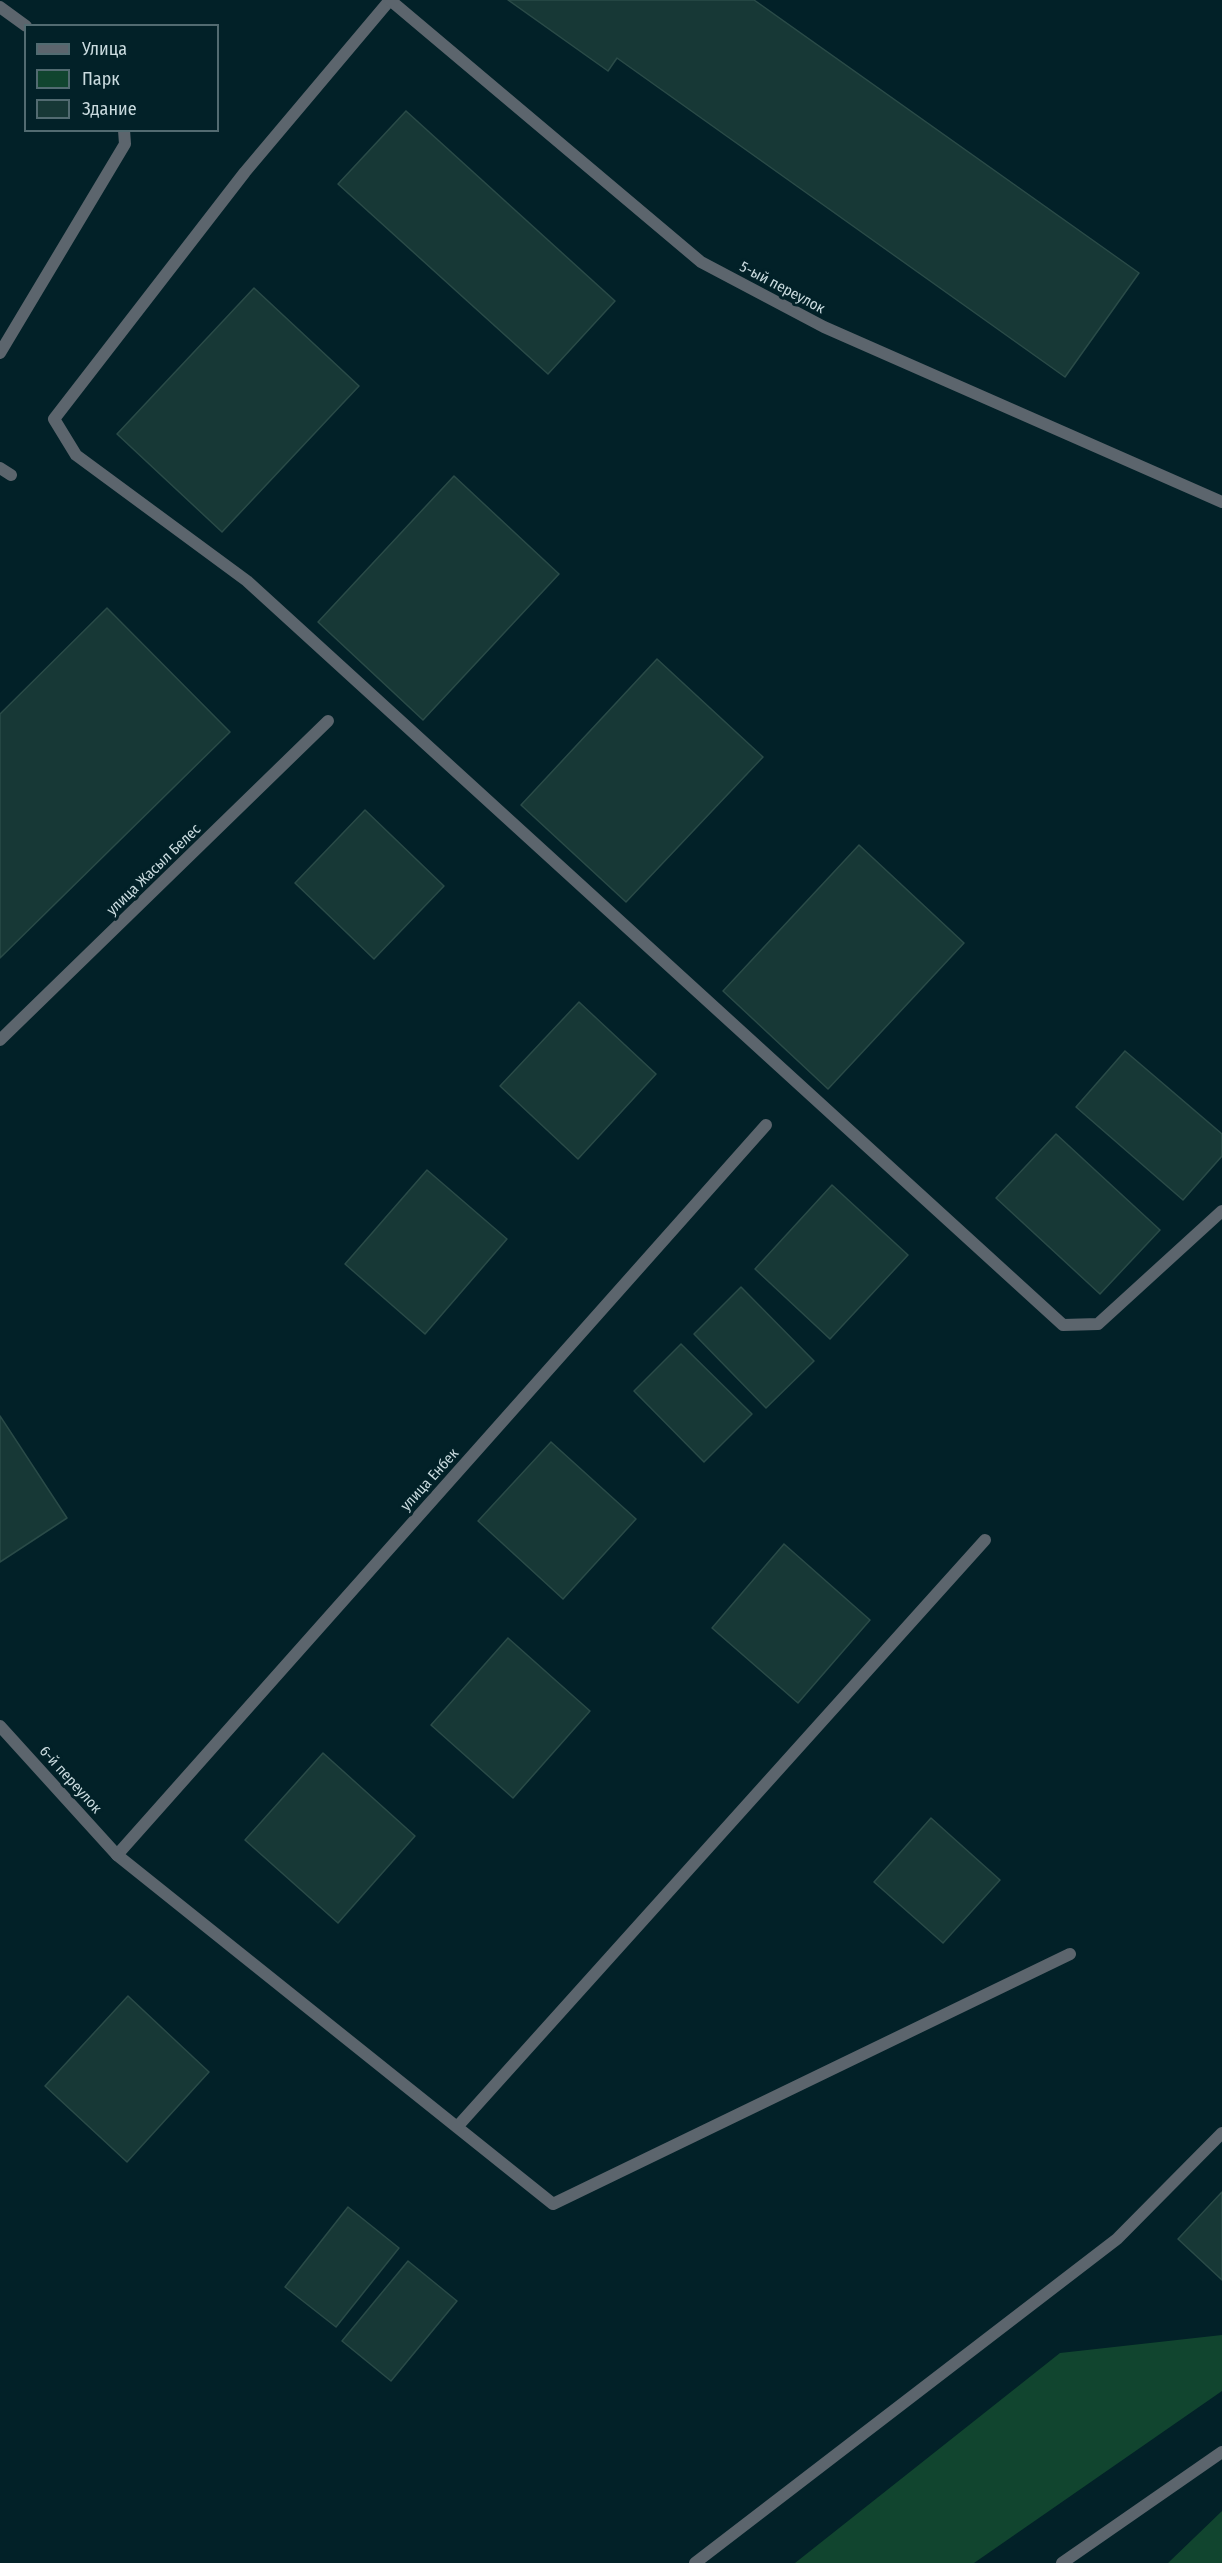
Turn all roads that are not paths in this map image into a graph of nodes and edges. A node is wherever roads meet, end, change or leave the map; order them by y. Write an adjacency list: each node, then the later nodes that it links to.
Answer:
1 (390, 0): 6 (street, 5-ый переулок); 10 (street)
2 (0, 7): 3 (street)
3 (24, 25)
4 (124, 132): 5 (street)
5 (0, 353)
6 (1222, 502)
7 (328, 721): 8 (street, улица Жасыл Белес)
8 (0, 1040)
9 (766, 1125): 13 (street, улица Енбек)
10 (1222, 1211)
11 (985, 1540): 15 (street)
12 (0, 1726): 13 (street, 6-й переулок)
13 (117, 1855): 15 (street, 6-й переулок)
14 (1070, 1954): 15 (street, 6-й переулок)
15 (457, 2127)
16 (1222, 2133): 18 (street)
17 (1222, 2452): 19 (street)
18 (695, 2563)
19 (1062, 2563)

